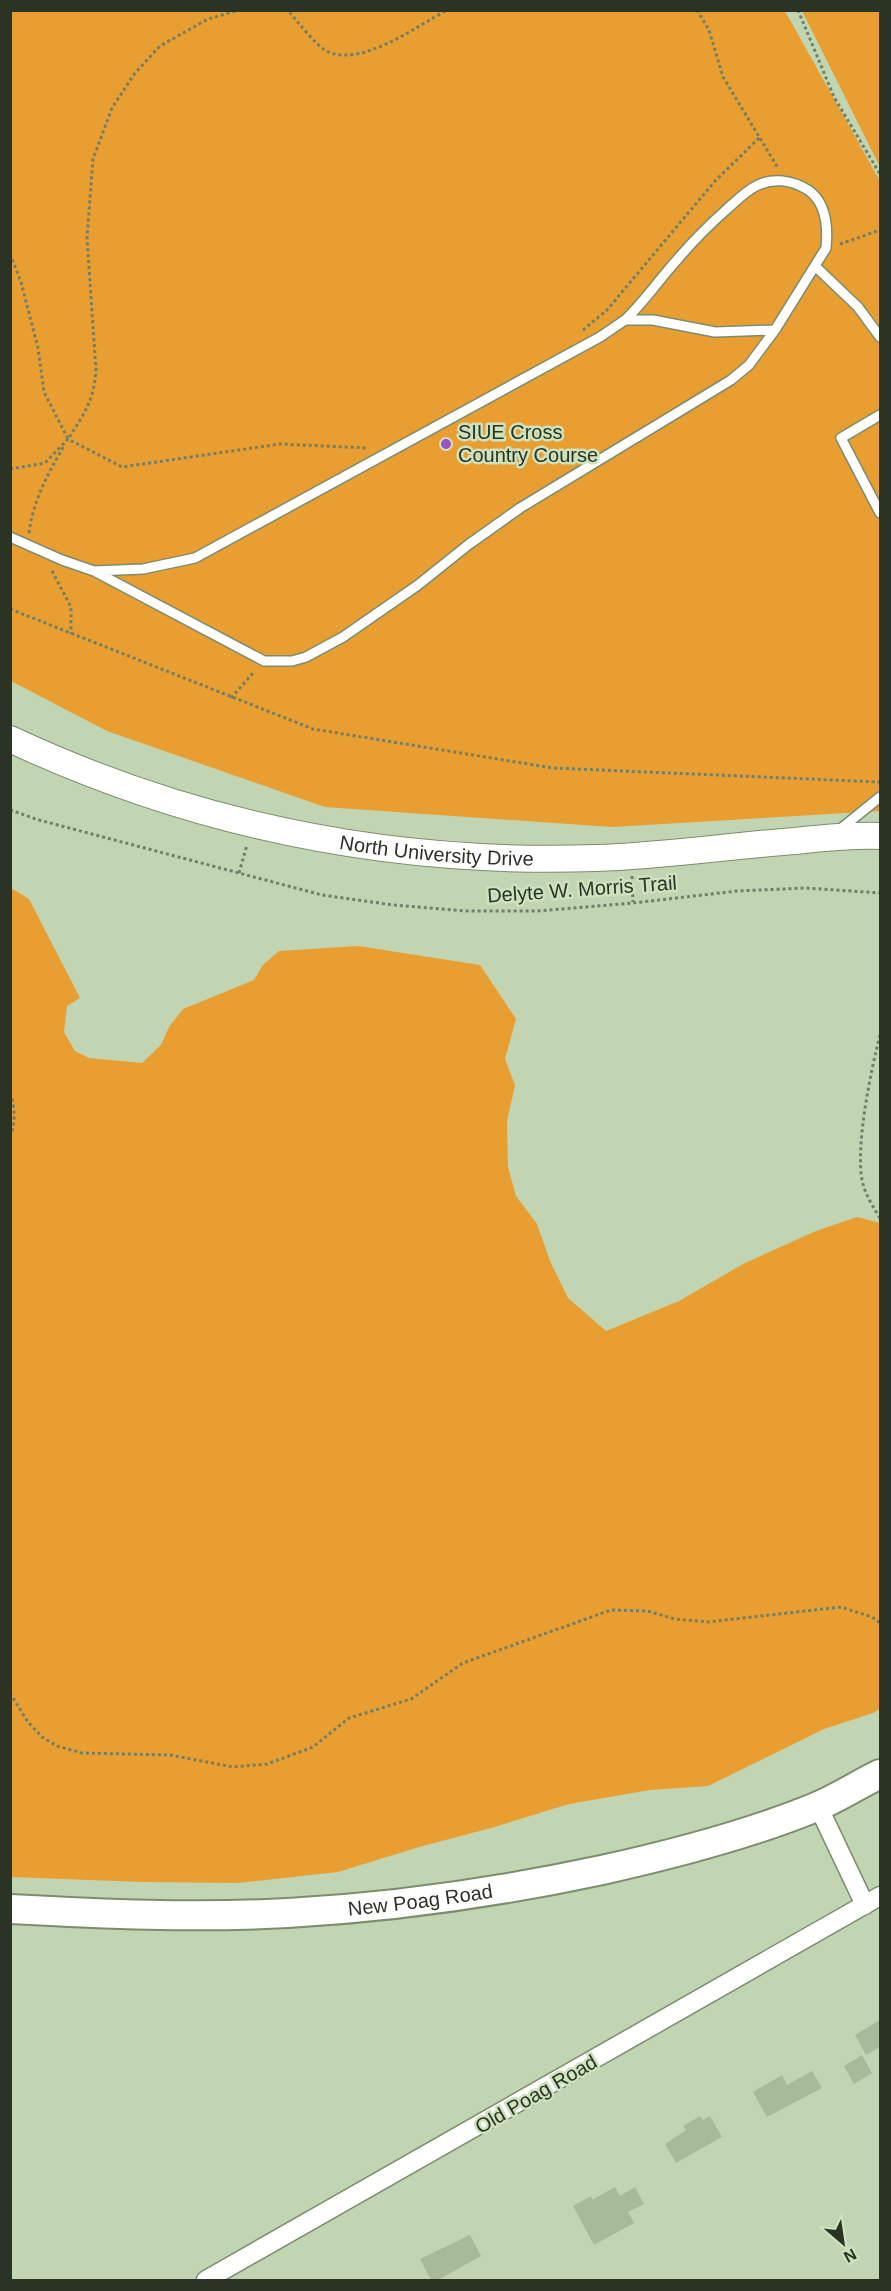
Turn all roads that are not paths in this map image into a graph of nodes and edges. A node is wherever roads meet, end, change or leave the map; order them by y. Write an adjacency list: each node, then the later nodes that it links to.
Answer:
1 (815, 266): 2 (lane); 3 (lane); 4 (lane)
2 (625, 320): 3 (lane); 8 (lane)
3 (775, 330): 8 (lane)
4 (880, 337)
5 (880, 415): 6 (lane)
6 (880, 513)
7 (10, 537): 8 (lane)
8 (94, 571)
9 (10, 739): 12 (main road, North University Drive)
10 (880, 797): 12 (lane)
11 (880, 836): 12 (main road, North University Drive)
12 (829, 838)
13 (880, 1774): 15 (main road, New Poag Road)
14 (880, 1792): 15 (main road, New Poag Road)
15 (818, 1806): 16 (street, Old Poag Road); 17 (main road, New Poag Road)
16 (873, 1901): 18 (street, Old Poag Road)
17 (10, 1909)
18 (206, 2280)

